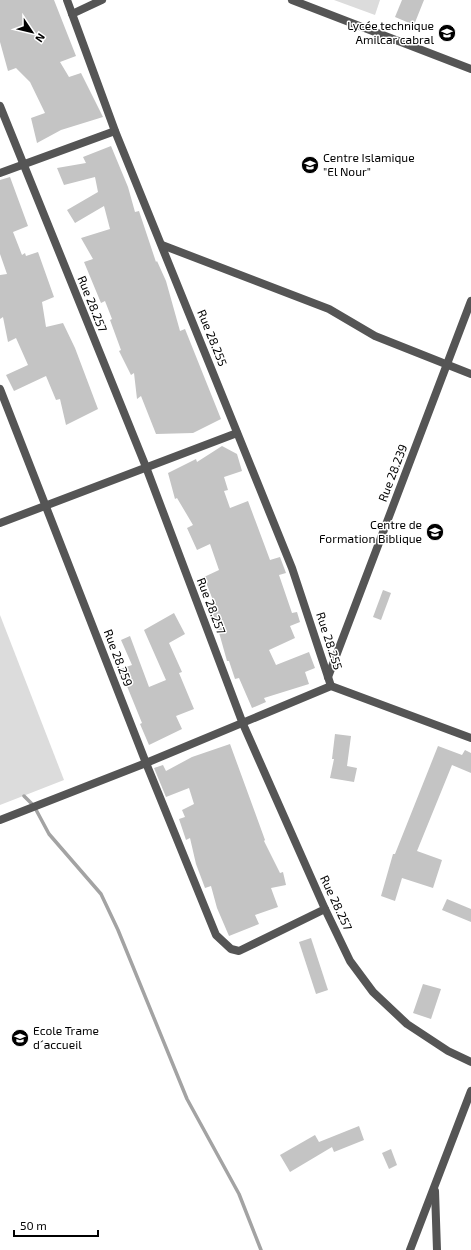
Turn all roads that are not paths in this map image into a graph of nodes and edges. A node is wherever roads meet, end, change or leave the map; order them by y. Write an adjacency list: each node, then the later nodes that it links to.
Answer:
1 (67, 0): 4 (street, Rue 28.255)
2 (102, 0): 4 (street)
3 (292, 0): 5 (street)
4 (72, 14): 7 (street, Rue 28.255)
5 (471, 69)
6 (0, 106): 8 (street, Rue 28.257)
7 (115, 131): 8 (street); 10 (street, Rue 28.255)
8 (22, 164): 9 (street); 16 (street, Rue 28.257)
9 (0, 173)
10 (162, 245): 12 (street); 15 (street, Rue 28.255)
11 (471, 301): 12 (street, Rue 28.239)
12 (447, 365): 13 (street); 19 (street, Rue 28.239)
13 (471, 374)
14 (0, 389): 17 (street, Rue 28.259)
15 (237, 433): 16 (street); 19 (street, Rue 28.255)
16 (146, 467): 17 (street); 21 (street, Rue 28.257)
17 (44, 506): 18 (street); 23 (street, Rue 28.259)
18 (0, 523)
19 (328, 677): 20 (street, Rue 28.255)
20 (332, 686): 21 (street); 22 (street)
21 (243, 724): 23 (street); 25 (street, Rue 28.257)
22 (471, 738)
23 (146, 763): 24 (street); 25 (street, Rue 28.259)
24 (0, 820)
25 (325, 909): 26 (street, Rue 28.257)
26 (471, 1062)
27 (471, 1091): 28 (street)
28 (435, 1185): 29 (street); 30 (street)
29 (410, 1250)
30 (437, 1250)

